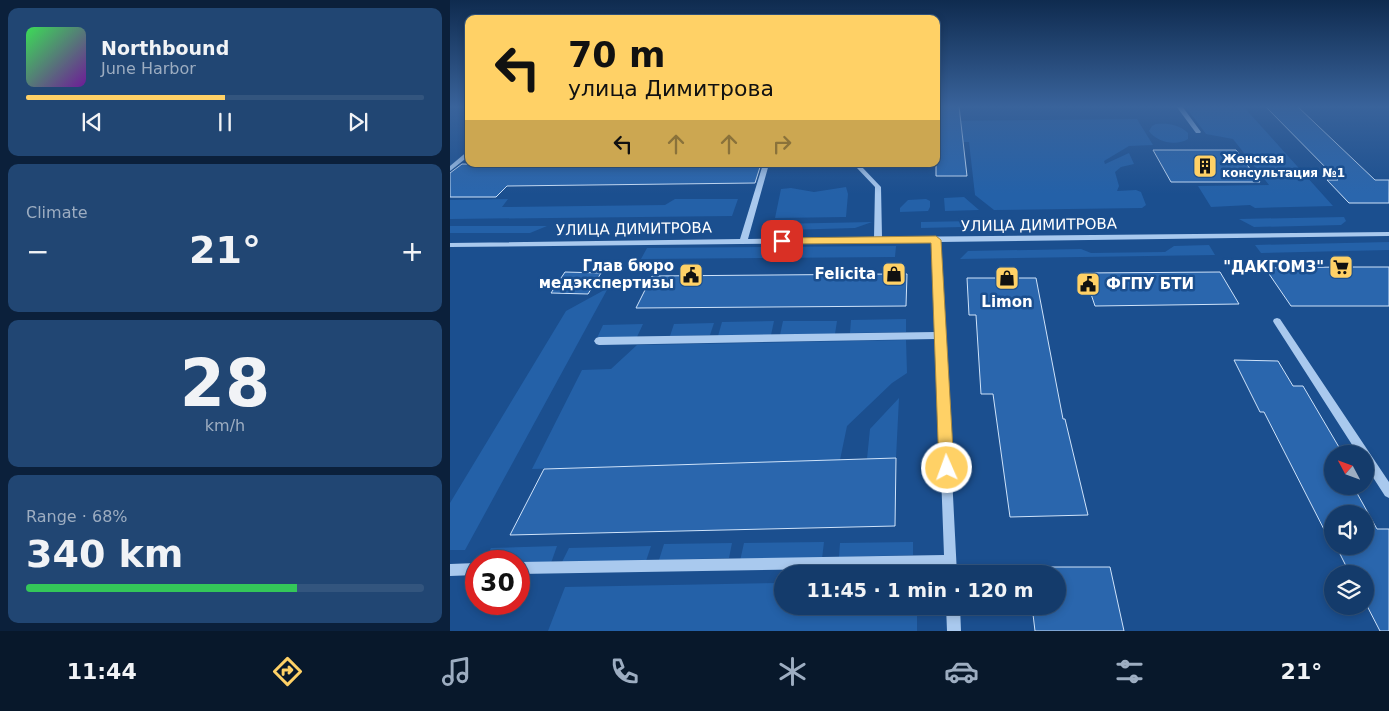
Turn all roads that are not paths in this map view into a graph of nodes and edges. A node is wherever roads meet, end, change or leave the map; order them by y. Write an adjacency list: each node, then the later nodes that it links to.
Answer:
1 (465, 156): 4 (street)
2 (765, 167): 8 (street)
3 (859, 167): 6 (lane)
4 (450, 169)
5 (1389, 234): 7 (street, УЛИЦА ДИМИТРОВА)
6 (878, 240): 7 (street, УЛИЦА ДИМИТРОВА); 8 (street, УЛИЦА ДИМИТРОВА)
7 (936, 240): 11 (street)
8 (743, 242): 9 (street, УЛИЦА ДИМИТРОВА)
9 (450, 245)
10 (1277, 321): 13 (street)
11 (939, 335): 12 (street); 16 (street)
12 (599, 341)
13 (1358, 445)
14 (1374, 469): 15 (street)
15 (1389, 492)
16 (951, 565)
17 (774, 567): 18 (street)
18 (530, 568)
19 (465, 569): 20 (street)
20 (450, 570)
21 (953, 615): 22 (street)
22 (954, 631)

